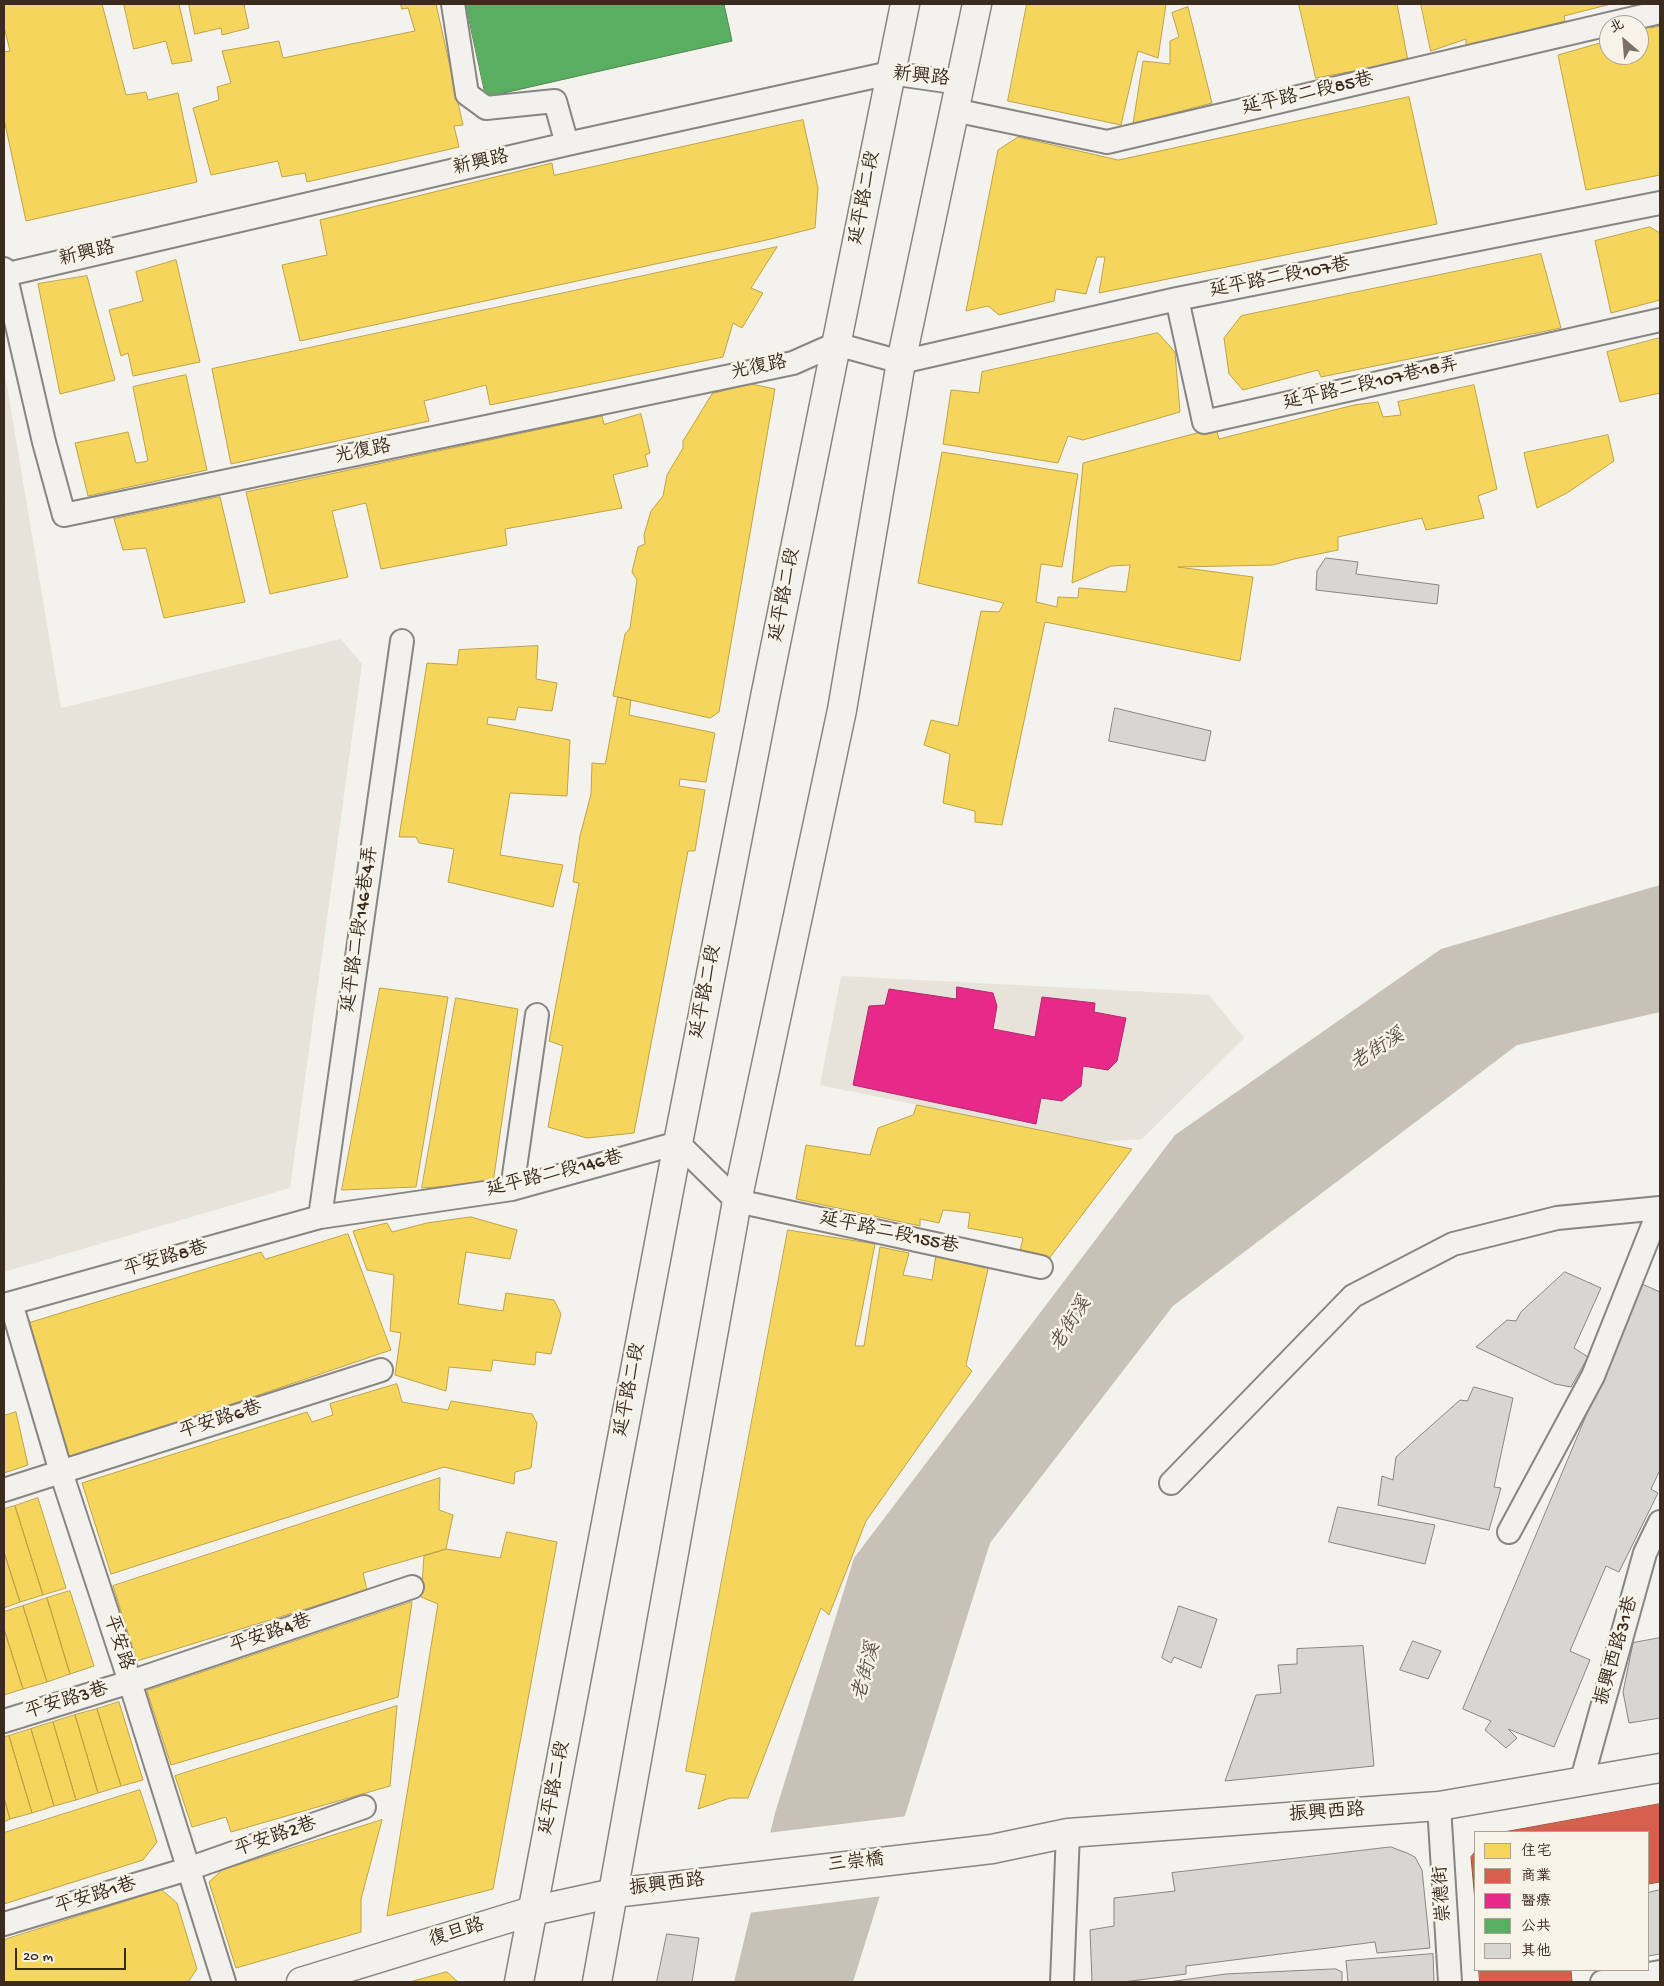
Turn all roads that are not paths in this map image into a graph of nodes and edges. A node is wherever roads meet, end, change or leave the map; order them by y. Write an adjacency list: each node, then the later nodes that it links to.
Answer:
1 (453, 4): 8 (lane)
2 (905, 4): 5 (main road, 延平路二段)
3 (977, 4): 6 (main road)
4 (1660, 12): 7 (lane, 延平路二段85巷)
5 (890, 73): 6 (lane, 新興路); 8 (lane, 新興路); 13 (main road, 延平路二段)
6 (960, 83): 7 (main road)
7 (954, 110): 14 (main road)
8 (568, 144): 10 (lane, 新興路)
9 (1660, 203): 11 (lane, 延平路二段107巷)
10 (4, 273): 13 (lane, 光復路)
11 (1177, 300): 12 (lane, 延平路二段107巷18弄); 14 (lane, 延平路二段107巷)
12 (1660, 320)
13 (836, 344): 14 (lane); 17 (main road, 延平路二段)
14 (901, 362): 19 (main road)
15 (402, 641): 21 (lane, 延平路二段146巷4弄)
16 (537, 1015): 18 (lane)
17 (678, 1143): 18 (lane, 延平路二段146巷); 19 (lane); 43 (main road, 延平路二段)
18 (512, 1189): 21 (lane, 延平路二段146巷)
19 (737, 1201): 22 (lane, 延平路二段155巷); 42 (main road)
20 (1660, 1208): 26 (lane); 29 (lane)
21 (320, 1217): 23 (lane, 平安路8巷)
22 (1040, 1267)
23 (8, 1304): 25 (lane, 平安路)
24 (381, 1370): 25 (lane, 平安路6巷)
25 (61, 1472): 27 (lane, 平安路6巷); 32 (lane, 平安路)
26 (1172, 1483)
27 (4, 1490)
28 (1660, 1522): 30 (lane, 振興西路31巷)
29 (1509, 1532)
30 (1653, 1551): 35 (lane, 振興西路31巷)
31 (412, 1587): 32 (lane, 平安路4巷)
32 (130, 1682): 33 (lane, 平安路3巷); 40 (lane, 平安路)
33 (4, 1721)
34 (1660, 1768): 35 (main road, 振興西路)
35 (1581, 1783): 36 (main road, 振興西路)
36 (1439, 1806): 38 (main road, 振興西路); 51 (lane, 崇德街)
37 (364, 1807): 40 (lane, 平安路2巷)
38 (1068, 1833): 39 (main road, 振興西路); 50 (lane)
39 (992, 1849): 41 (main road, 三崇橋)
40 (188, 1869): 44 (lane, 平安路1巷); 46 (lane, 平安路)
41 (720, 1880): 42 (main road, 振興西路)
42 (614, 1893): 43 (main road, 復旦路); 49 (main road)
43 (532, 1911): 47 (main road, 復旦路); 48 (main road, 延平路二段)
44 (4, 1924)
45 (1660, 1972): 52 (lane)
46 (224, 1982)
47 (300, 1982)
48 (519, 1982)
49 (597, 1982)
50 (1062, 1982)
51 (1450, 1982)
52 (1602, 1982)

